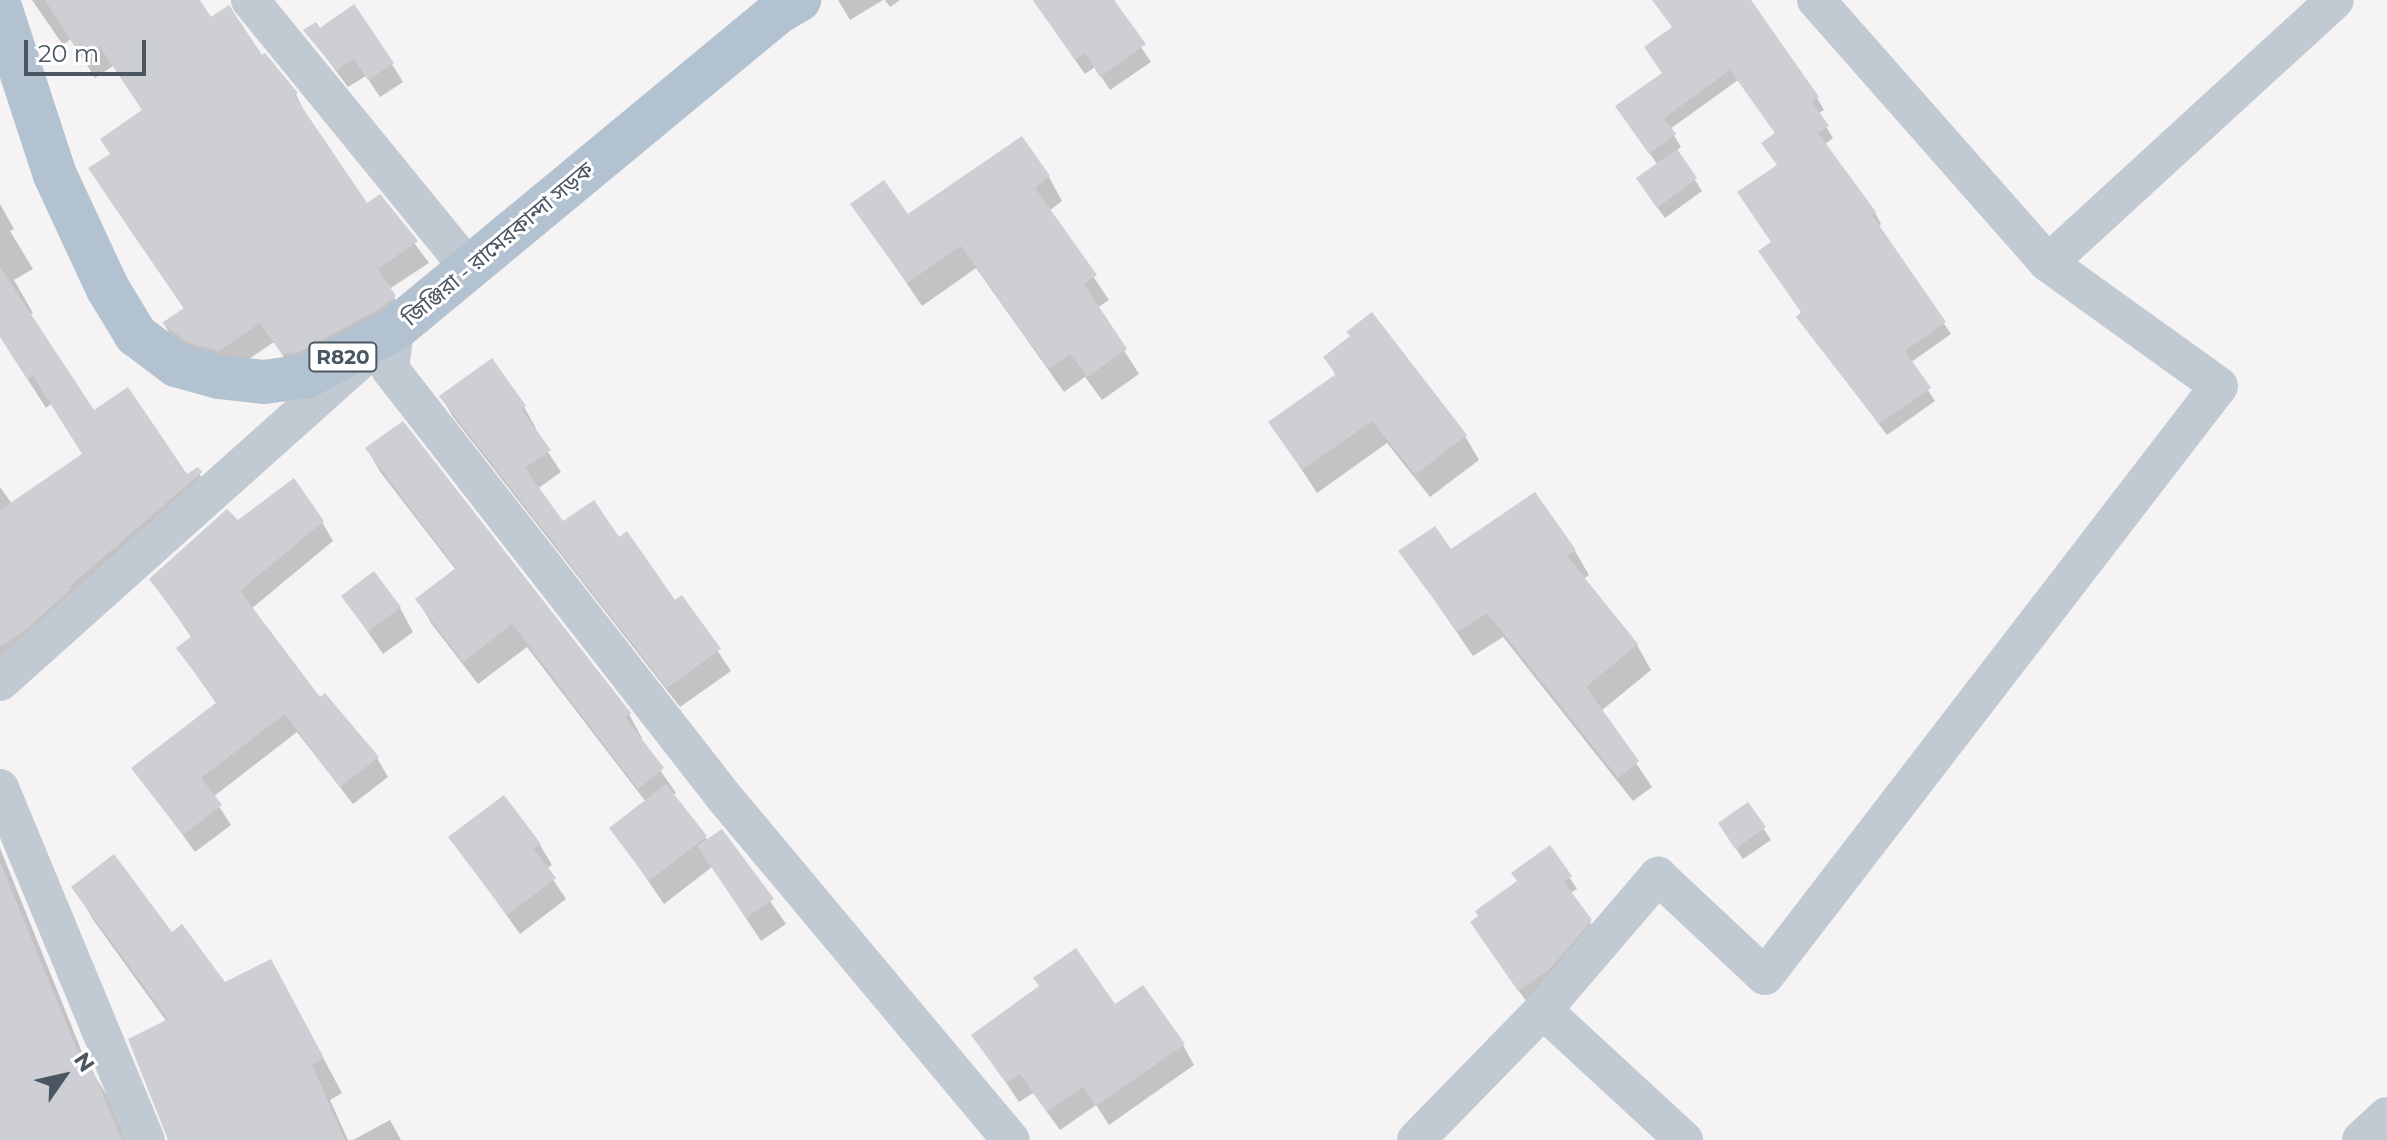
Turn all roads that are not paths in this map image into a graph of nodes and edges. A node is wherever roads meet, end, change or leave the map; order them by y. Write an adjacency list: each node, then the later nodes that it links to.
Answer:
1 (250, 0): 7 (street)
2 (799, 0): 7 (main road, জিঞ্জিরা - রামেরকান্দা সড়ক / R820)
3 (1816, 0): 6 (street)
4 (2335, 0): 6 (street)
5 (0, 7): 8 (main road, জিঞ্জিরা - রামেরকান্দা সড়ক / R820)
6 (2048, 263): 11 (street)
7 (468, 267): 8 (main road, জিঞ্জিরা - রামেরকান্দা সড়ক / R820)
8 (395, 329): 9 (street); 14 (street)
9 (0, 682)
10 (0, 788): 13 (street)
11 (1543, 1010): 15 (street); 16 (street)
12 (2387, 1116): 17 (street)
13 (146, 1140)
14 (1011, 1140)
15 (1416, 1140)
16 (1684, 1140)
17 (2361, 1140)

